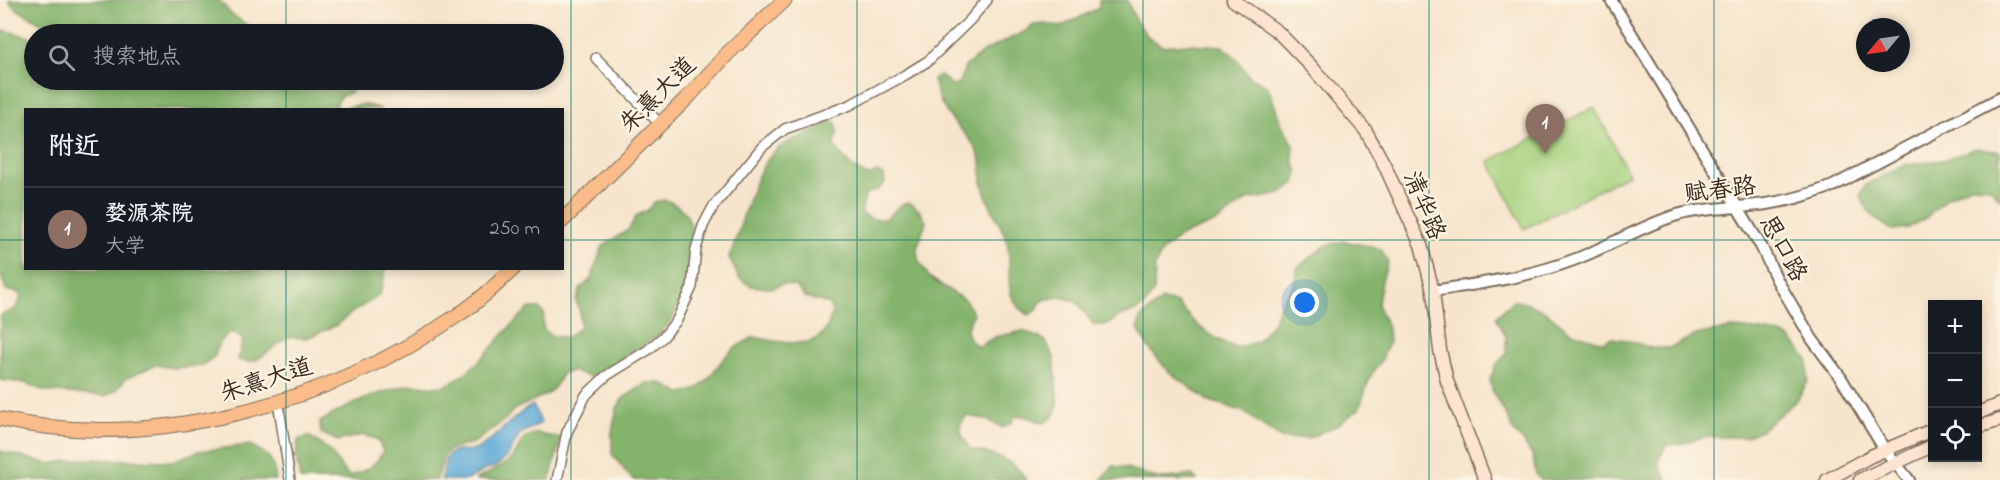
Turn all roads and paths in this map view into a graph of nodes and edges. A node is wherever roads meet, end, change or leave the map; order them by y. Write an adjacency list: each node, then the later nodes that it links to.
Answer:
1 (785, 0): 7 (main road, 朱熹大道)
2 (987, 0): 23 (street)
3 (1233, 0): 11 (main road, 清华路)
4 (1611, 0): 8 (street, 思口路)
5 (596, 58): 7 (street)
6 (2000, 98): 8 (street, 赋春路)
7 (660, 124): 9 (main road, 朱熹大道)
8 (1737, 207): 11 (street, 赋春路); 20 (street, 思口路)
9 (564, 219)
10 (512, 270): 12 (main road, 朱熹大道)
11 (1434, 291): 24 (main road, 清华路)
12 (278, 402): 15 (main road, 朱熹大道); 22 (street)
13 (2000, 404): 14 (main road)
14 (1982, 411)
15 (0, 419)
16 (2000, 420): 17 (main road)
17 (1982, 425)
18 (1928, 432): 20 (main road)
19 (1928, 448): 21 (main road)
20 (1885, 450): 21 (street, 思口路); 25 (main road)
21 (1894, 462): 26 (main road); 27 (street, 思口路)
22 (290, 480)
23 (557, 480)
24 (1485, 480)
25 (1827, 480)
26 (1860, 480)
27 (1909, 480)

